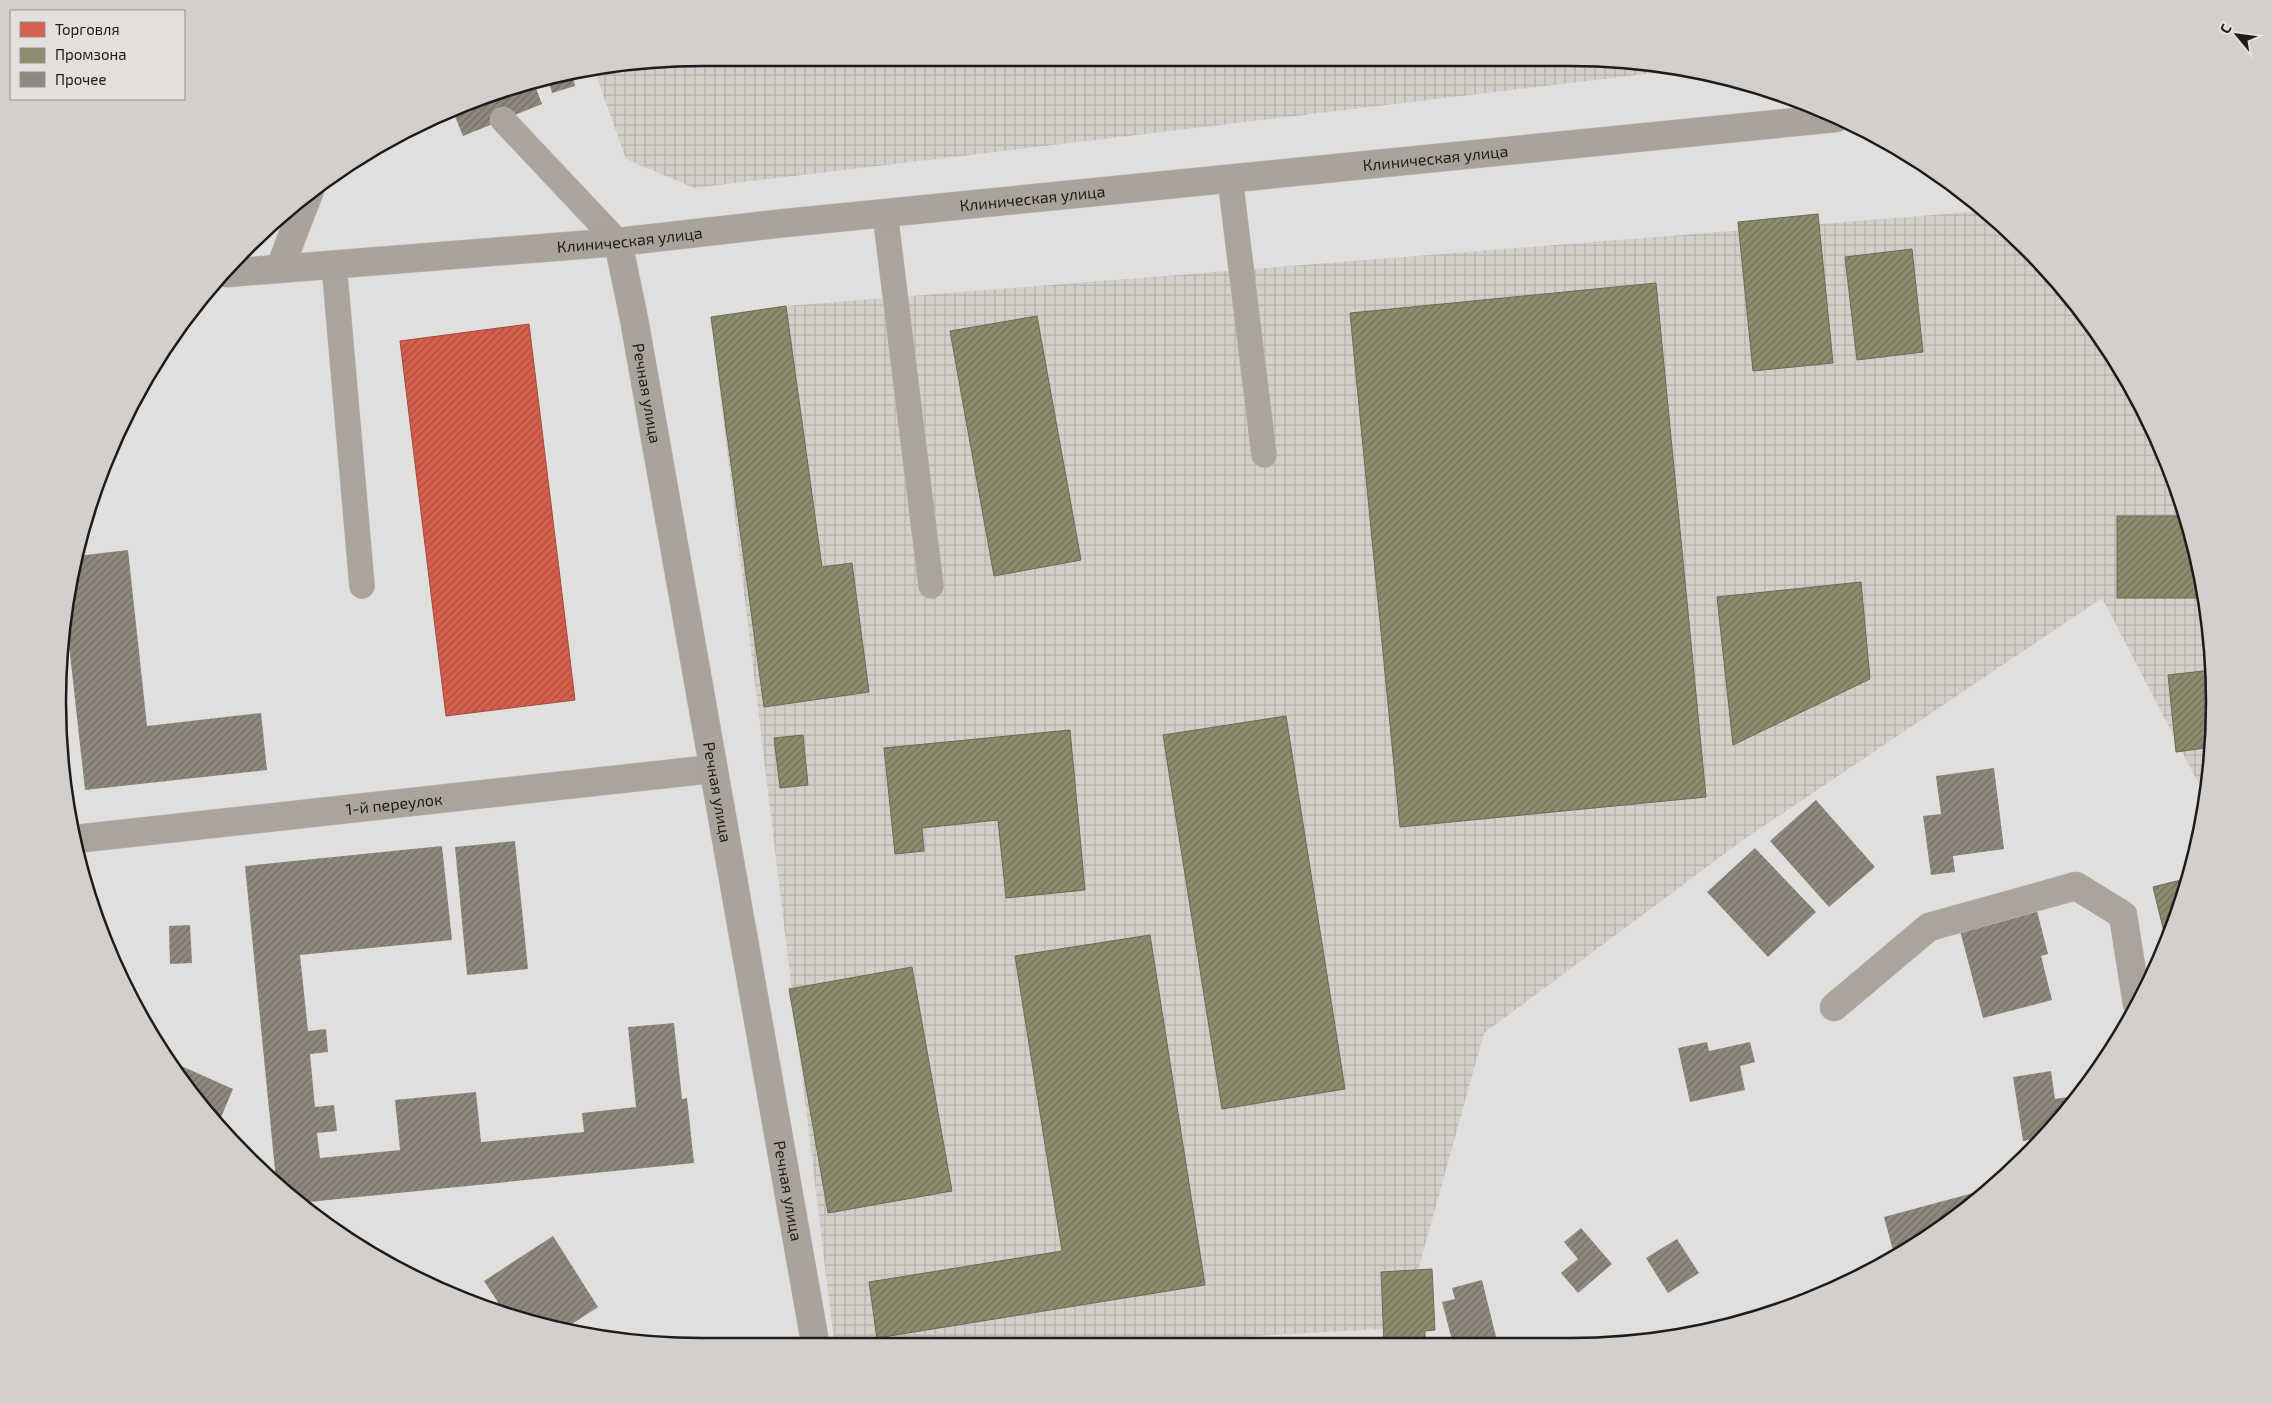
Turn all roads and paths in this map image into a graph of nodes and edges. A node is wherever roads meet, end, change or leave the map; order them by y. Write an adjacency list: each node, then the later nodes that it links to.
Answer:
1 (1823, 119): 3 (main road, Клиническая улица)
2 (503, 120): 6 (lane)
3 (1230, 178): 5 (main road, Клиническая улица); 10 (lane)
4 (303, 208): 8 (main road)
5 (884, 213): 6 (main road, Клиническая улица); 12 (lane)
6 (618, 242): 7 (main road, Клиническая улица); 13 (main road, Речная улица)
7 (334, 264): 8 (main road, Клиническая улица); 11 (lane)
8 (280, 268): 9 (main road, Клиническая улица)
9 (233, 273)
10 (1264, 455)
11 (362, 586)
12 (931, 586)
13 (712, 769): 14 (street, 1-й переулок); 17 (main road, Речная улица)
14 (81, 838)
15 (2135, 992): 16 (street)
16 (1834, 1006)
17 (814, 1338)

